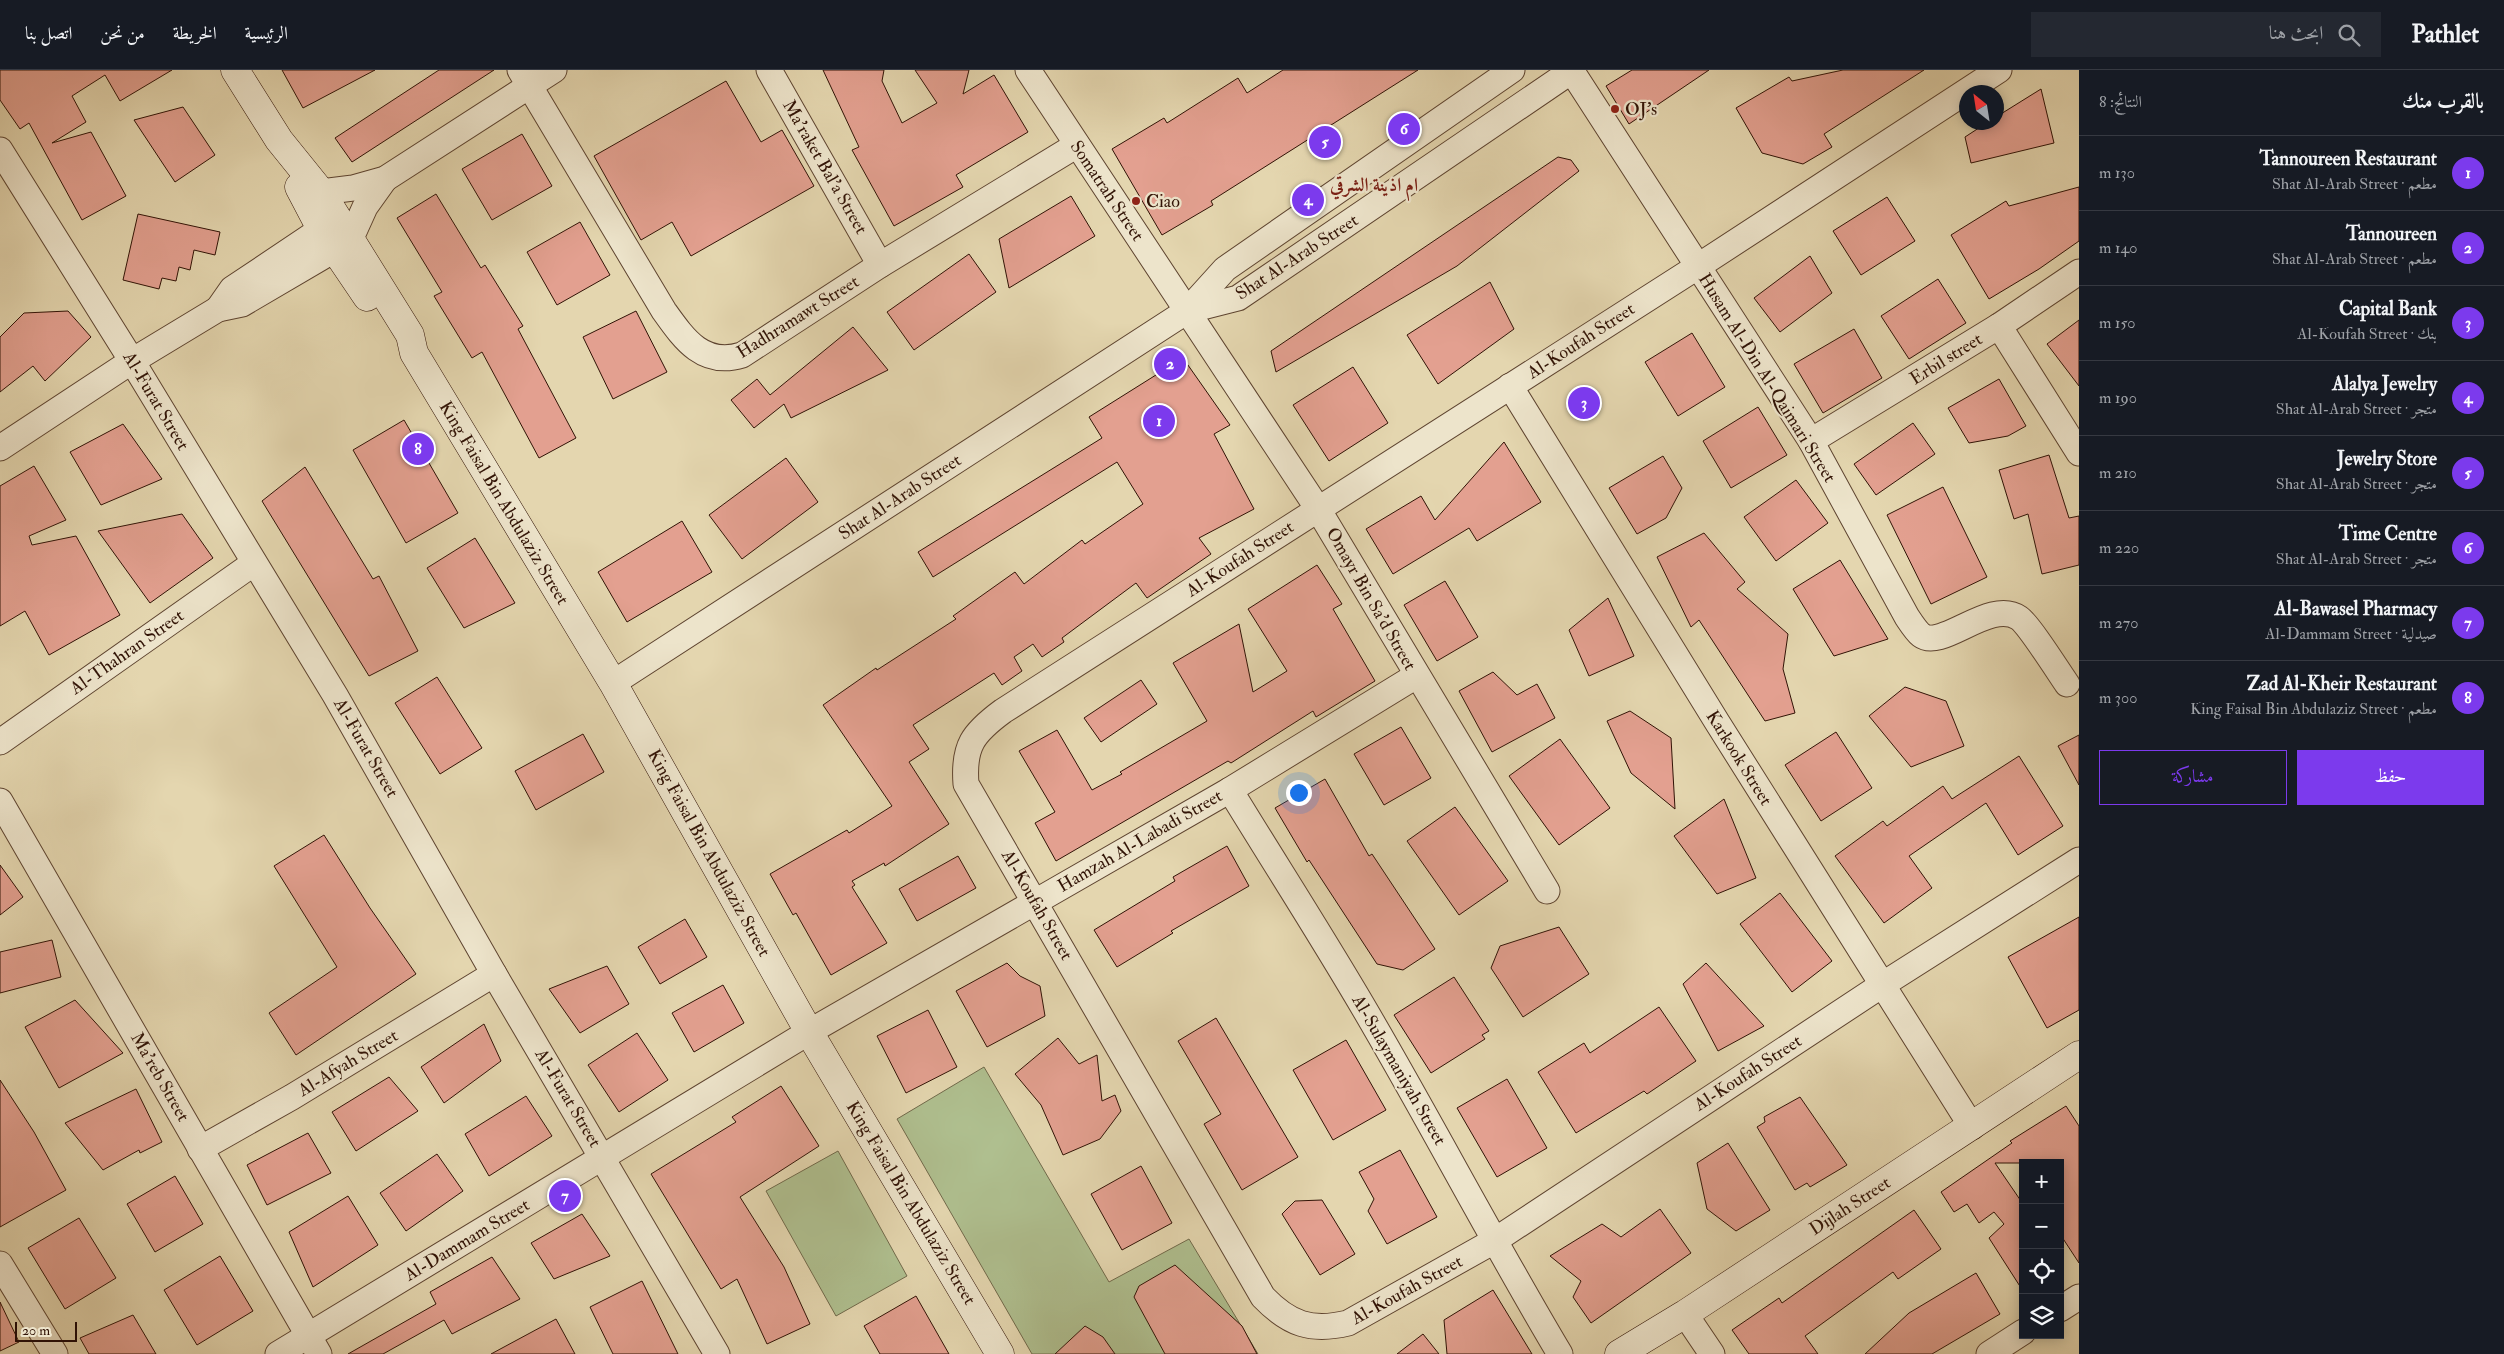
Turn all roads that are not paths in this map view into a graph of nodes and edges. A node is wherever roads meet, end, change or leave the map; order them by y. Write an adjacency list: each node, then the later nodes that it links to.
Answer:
1 (235, 70): 9 (main road, King Faisal Bin Abdulaziz Street)
2 (554, 70): 8 (street)
3 (769, 70): 15 (street, Ma'raket Bal'a Street)
4 (1028, 70): 10 (street, Somatrah Street)
5 (1512, 70): 18 (street, Shat Al-Arab Street)
6 (1572, 70): 16 (street, Husam Al-Din Al-Qaimari Street); 18 (street, Shat Al-Arab Street)
7 (1999, 70): 16 (street, Al-Koufah Street)
8 (524, 78): 12 (street); 15 (street, Hadhramawt Street)
9 (279, 140): 13 (main road, King Faisal Bin Abdulaziz Street); 14 (main road, King Faisal Bin Abdulaziz Street)
10 (1077, 145): 15 (street, Hadhramawt Street); 18 (street, Somatrah Street)
11 (0, 150): 20 (street, Al-Furat Street)
12 (385, 179): 13 (street); 14 (street)
13 (321, 192): 14 (main road, King Faisal Bin Abdulaziz Street)
14 (336, 234): 20 (street); 28 (main road, King Faisal Bin Abdulaziz Street)
15 (880, 265)
16 (1697, 267): 21 (street, Al-Koufah Street); 22 (street, Husam Al-Din Al-Qaimari Street)
17 (2079, 272): 19 (street, Erbil street)
18 (1187, 311): 25 (street, Omayr Bin Sa'd Street); 28 (street, Shat Al-Arab Street)
19 (2000, 326): 22 (street, Erbil street); 24 (street)
20 (132, 361): 23 (street); 26 (street, Al-Furat Street)
21 (1510, 386): 25 (street, Al-Koufah Street); 37 (street, Karkook Street)
22 (1811, 441): 29 (street, Husam Al-Din Al-Qaimari Street)
23 (0, 448)
24 (2079, 453)
25 (1318, 509): 27 (street, Omayr Bin Sa'd Street); 35 (street, Al-Koufah Street)
26 (254, 563): 30 (street, Al-Thahran Street); 36 (street, Al-Furat Street)
27 (1416, 676): 31 (street, Hamzah Al-Labadi Street); 34 (street, Omayr Bin Sa'd Street)
28 (613, 683): 38 (main road, King Faisal Bin Abdulaziz Street)
29 (2067, 684)
30 (0, 742)
31 (1230, 790): 35 (street, Hamzah Al-Labadi Street); 43 (street, Al-Sulaymaniyah Street)
32 (0, 801): 41 (street, Ma'reb Street)
33 (2079, 860): 37 (street, Al-Koufah Street)
34 (1547, 891)
35 (1035, 901): 38 (street, Hamzah Al-Labadi Street); 43 (street, Al-Koufah Street)
36 (494, 974): 41 (street, Al-Afyah Street); 42 (street, Al-Furat Street)
37 (1882, 985): 40 (street, Karkook Street); 43 (street, Al-Koufah Street)
38 (809, 1032): 42 (street, Al-Dammam Street); 53 (main road, King Faisal Bin Abdulaziz Street)
39 (2079, 1055): 40 (main road, Dijlah Street)
40 (1972, 1127): 47 (main road, Dijlah Street)
41 (200, 1149): 49 (street, Ma'reb Street)
42 (603, 1157): 49 (street, Al-Dammam Street); 52 (street, Al-Furat Street)
43 (1494, 1241): 54 (street, Al-Sulaymaniyah Street)
44 (0, 1264): 50 (street)
45 (2079, 1297): 46 (street)
46 (2064, 1306)
47 (1685, 1314): 55 (main road, Dijlah Street); 56 (street)
48 (2019, 1335): 57 (street)
49 (314, 1345): 51 (street, Al-Dammam Street)
50 (55, 1354)
51 (278, 1354)
52 (717, 1354)
53 (1000, 1354)
54 (1560, 1354)
55 (1619, 1354)
56 (1712, 1354)
57 (1989, 1354)

